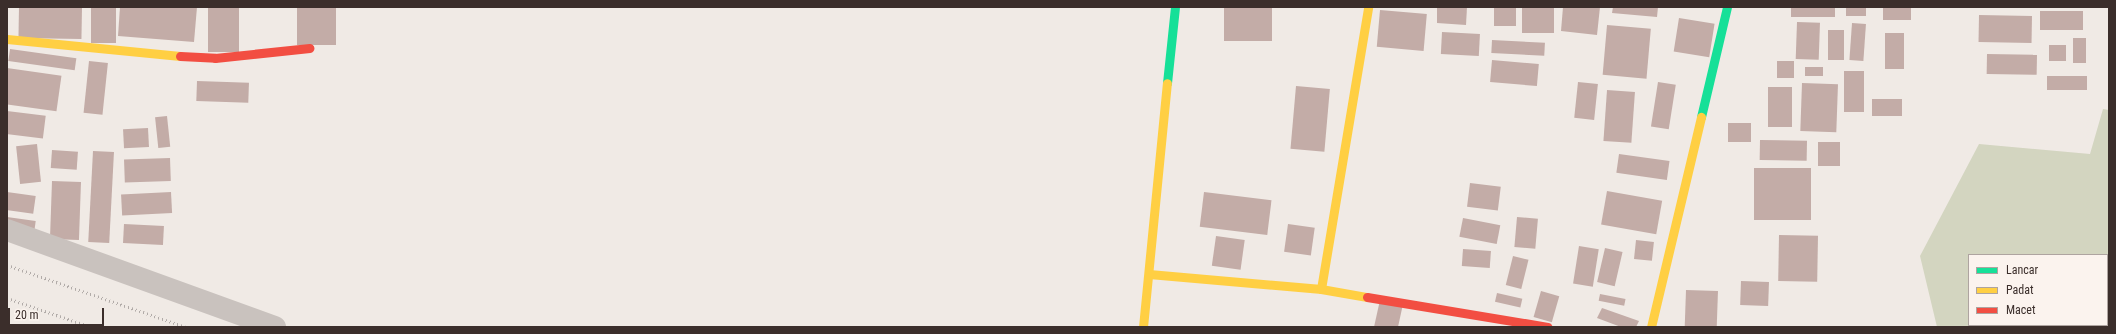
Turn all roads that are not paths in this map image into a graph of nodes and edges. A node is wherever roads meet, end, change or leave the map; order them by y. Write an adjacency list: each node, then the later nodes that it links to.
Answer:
1 (1175, 7): 7 (street)
2 (1368, 7): 8 (street)
3 (1727, 7): 12 (street)
4 (7, 39): 5 (street)
5 (309, 48)
6 (7, 230): 9 (street)
7 (1149, 274): 8 (street); 10 (street)
8 (1321, 289): 11 (street)
9 (275, 327)
10 (1143, 327)
11 (1548, 327)
12 (1652, 327)

